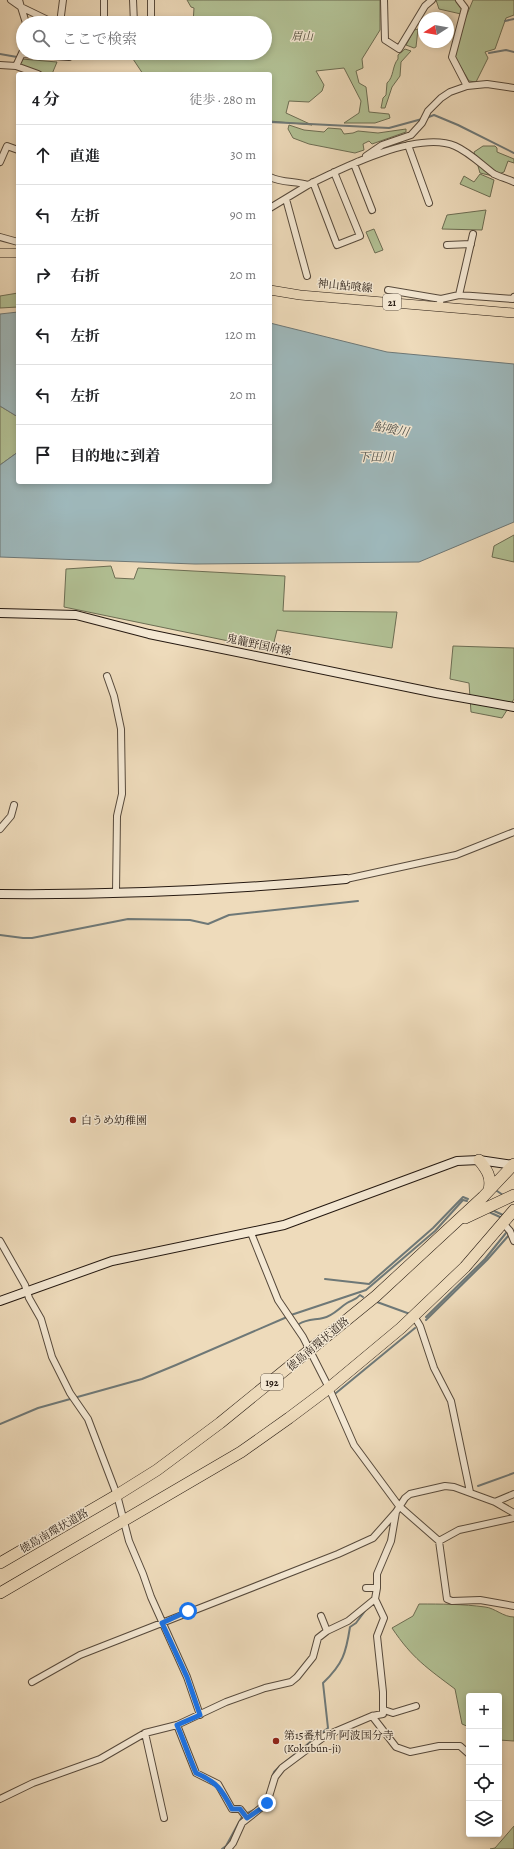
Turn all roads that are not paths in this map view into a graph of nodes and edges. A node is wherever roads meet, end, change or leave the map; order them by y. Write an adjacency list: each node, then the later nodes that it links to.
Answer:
1 (11, 0): 10 (street)
2 (19, 0): 10 (street)
3 (63, 0): 13 (street)
4 (104, 0): 14 (street)
5 (133, 0): 15 (street)
6 (151, 0): 16 (street)
7 (384, 0): 8 (street)
8 (432, 0)
9 (459, 0): 21 (street)
10 (21, 7): 11 (street); 12 (street)
11 (24, 16)
12 (40, 16)
13 (61, 16)
14 (104, 16)
15 (134, 16)
16 (151, 16)
17 (19, 60): 19 (street)
18 (0, 64): 19 (street)
19 (16, 66): 20 (street)
20 (32, 72)
21 (467, 86): 22 (street); 26 (street)
22 (514, 88)
23 (408, 145): 26 (street); 29 (street); 32 (street)
24 (16, 149): 25 (street)
25 (0, 160)
26 (354, 164): 27 (street); 34 (street)
27 (334, 172): 30 (street); 30 (street)
28 (272, 178): 30 (street)
29 (514, 182)
30 (310, 184): 31 (street)
31 (286, 199): 33 (street); 42 (street)
32 (429, 203)
33 (272, 207)
34 (372, 210)
35 (473, 234): 38 (street)
36 (0, 237): 37 (street)
37 (16, 241)
38 (471, 244): 39 (street); 45 (street)
39 (447, 245)
40 (0, 252): 41 (main road)
41 (16, 253)
42 (307, 276)
43 (272, 290): 47 (main road, 神山鮎喰線 / 21)
44 (388, 290): 47 (street)
45 (459, 295): 46 (street); 47 (street)
46 (514, 296)
47 (440, 302): 48 (main road, 神山鮎喰線 / 21)
48 (514, 313)
49 (0, 613): 51 (street, 鬼籠野国府線)
50 (107, 676): 56 (street)
51 (514, 707)
52 (14, 805): 53 (street)
53 (0, 829)
54 (514, 832): 55 (street)
55 (346, 879): 56 (street)
56 (116, 892): 57 (street)
57 (0, 894)
58 (479, 1160): 59 (street); 60 (highway); 65 (street)
59 (514, 1164): 60 (highway, 徳島南環状道路 / 192)
60 (489, 1190): 63 (highway, 徳島南環状道路 / 192)
61 (514, 1195): 63 (highway)
62 (514, 1210): 64 (highway)
63 (456, 1222): 71 (highway, 徳島南環状道路 / 192)
64 (503, 1223): 66 (street); 70 (highway)
65 (250, 1233): 68 (street); 71 (street)
66 (514, 1241)
67 (0, 1242): 68 (street)
68 (27, 1290): 69 (street); 75 (street)
69 (0, 1301)
70 (414, 1316): 72 (highway); 73 (street)
71 (309, 1351): 72 (street); 75 (highway, 徳島南環状道路 / 192)
72 (329, 1388): 77 (street); 81 (highway)
73 (470, 1492): 76 (street); 77 (street)
74 (514, 1494): 76 (street)
75 (117, 1495): 81 (street); 83 (highway, 徳島南環状道路 / 192)
76 (496, 1502): 79 (street)
77 (399, 1506): 78 (street); 82 (street)
78 (396, 1512): 85 (street); 90 (street)
79 (514, 1513)
80 (514, 1518): 82 (street)
81 (123, 1521): 86 (highway); 90 (street)
82 (439, 1541): 88 (street)
83 (0, 1562)
84 (366, 1588): 85 (street)
85 (377, 1588): 87 (street)
86 (0, 1593)
87 (374, 1599): 91 (street); 94 (street)
88 (514, 1606)
89 (321, 1616): 91 (street)
90 (162, 1623): 92 (street); 95 (street)
91 (327, 1631): 95 (street)
92 (32, 1682)
93 (416, 1706): 94 (street)
94 (384, 1710): 96 (street)
95 (200, 1715): 97 (street)
96 (372, 1716): 99 (street); 101 (street)
97 (177, 1725): 98 (street); 101 (street)
98 (145, 1733): 100 (street); 102 (street)
99 (466, 1751)
100 (0, 1800)
101 (245, 1815): 103 (street)
102 (164, 1818)
103 (228, 1849)

